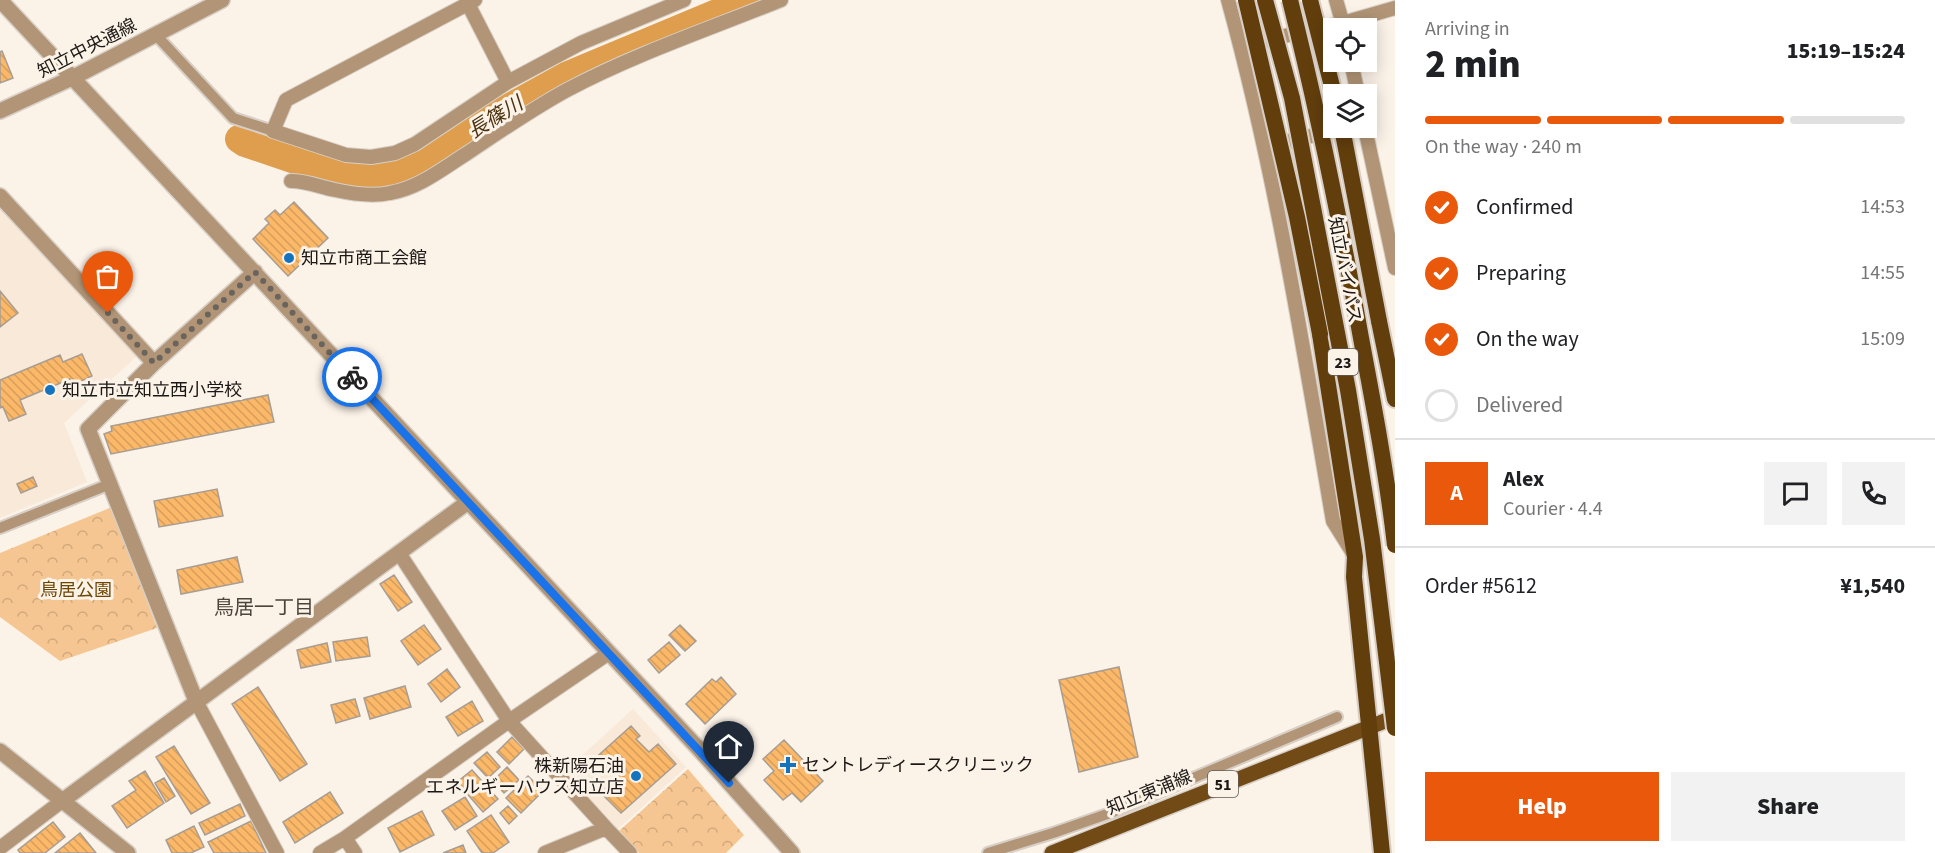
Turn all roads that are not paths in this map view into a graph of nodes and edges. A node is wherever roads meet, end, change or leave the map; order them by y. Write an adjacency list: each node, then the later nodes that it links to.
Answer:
1 (0, 0): 18 (street)
2 (222, 0): 16 (street, 知立中央通線)
3 (684, 0): 19 (street)
4 (781, 0): 27 (street)
5 (1228, 0): 17 (street)
6 (1246, 0): 38 (highway, bridge)
7 (1265, 0): 45 (highway, 知立バイパス / 23, bridge)
8 (1290, 0): 36 (highway, 知立バイパス / 23, bridge)
9 (1310, 0): 20 (highway, bridge)
10 (1336, 0): 13 (street)
11 (469, 1): 19 (street); 22 (street)
12 (1395, 8): 14 (street)
13 (1342, 18)
14 (1367, 18)
15 (1323, 30): 17 (street)
16 (156, 34): 18 (street, 知立中央通線); 22 (street)
17 (1241, 45): 26 (street)
18 (72, 78): 21 (street, 知立中央通線); 30 (street)
19 (508, 82): 22 (street)
20 (1331, 84)
21 (0, 111)
22 (273, 131)
23 (1323, 133): 26 (street)
24 (1345, 138): 32 (highway, bridge)
25 (1367, 138): 29 (street)
26 (1264, 147): 38 (street)
27 (291, 181)
28 (0, 196): 31 (street)
29 (1395, 268)
30 (255, 272): 31 (street); 34 (street)
31 (154, 363): 33 (street)
32 (1395, 399)
33 (110, 484): 35 (street); 40 (street)
34 (468, 502): 37 (street); 39 (street)
35 (0, 528)
36 (1395, 545)
37 (399, 553): 40 (street); 43 (street)
38 (1355, 557): 44 (highway)
39 (609, 653): 43 (street); 57 (street)
40 (196, 701): 47 (street); 52 (street)
41 (1337, 717): 58 (street)
42 (1395, 717): 44 (main road, 知立東浦線 / 51)
43 (509, 721): 48 (street); 49 (street)
44 (1370, 727): 59 (main road, 知立東浦線 / 51); 60 (highway)
45 (1395, 728)
46 (0, 751): 47 (street)
47 (62, 801): 50 (street); 51 (street)
48 (606, 828): 55 (street); 56 (street)
49 (345, 838): 53 (street); 54 (street)
50 (0, 848)
51 (128, 853)
52 (277, 853)
53 (320, 853)
54 (355, 853)
55 (545, 853)
56 (630, 853)
57 (792, 853)
58 (988, 853)
59 (1052, 853)
60 (1382, 853)

